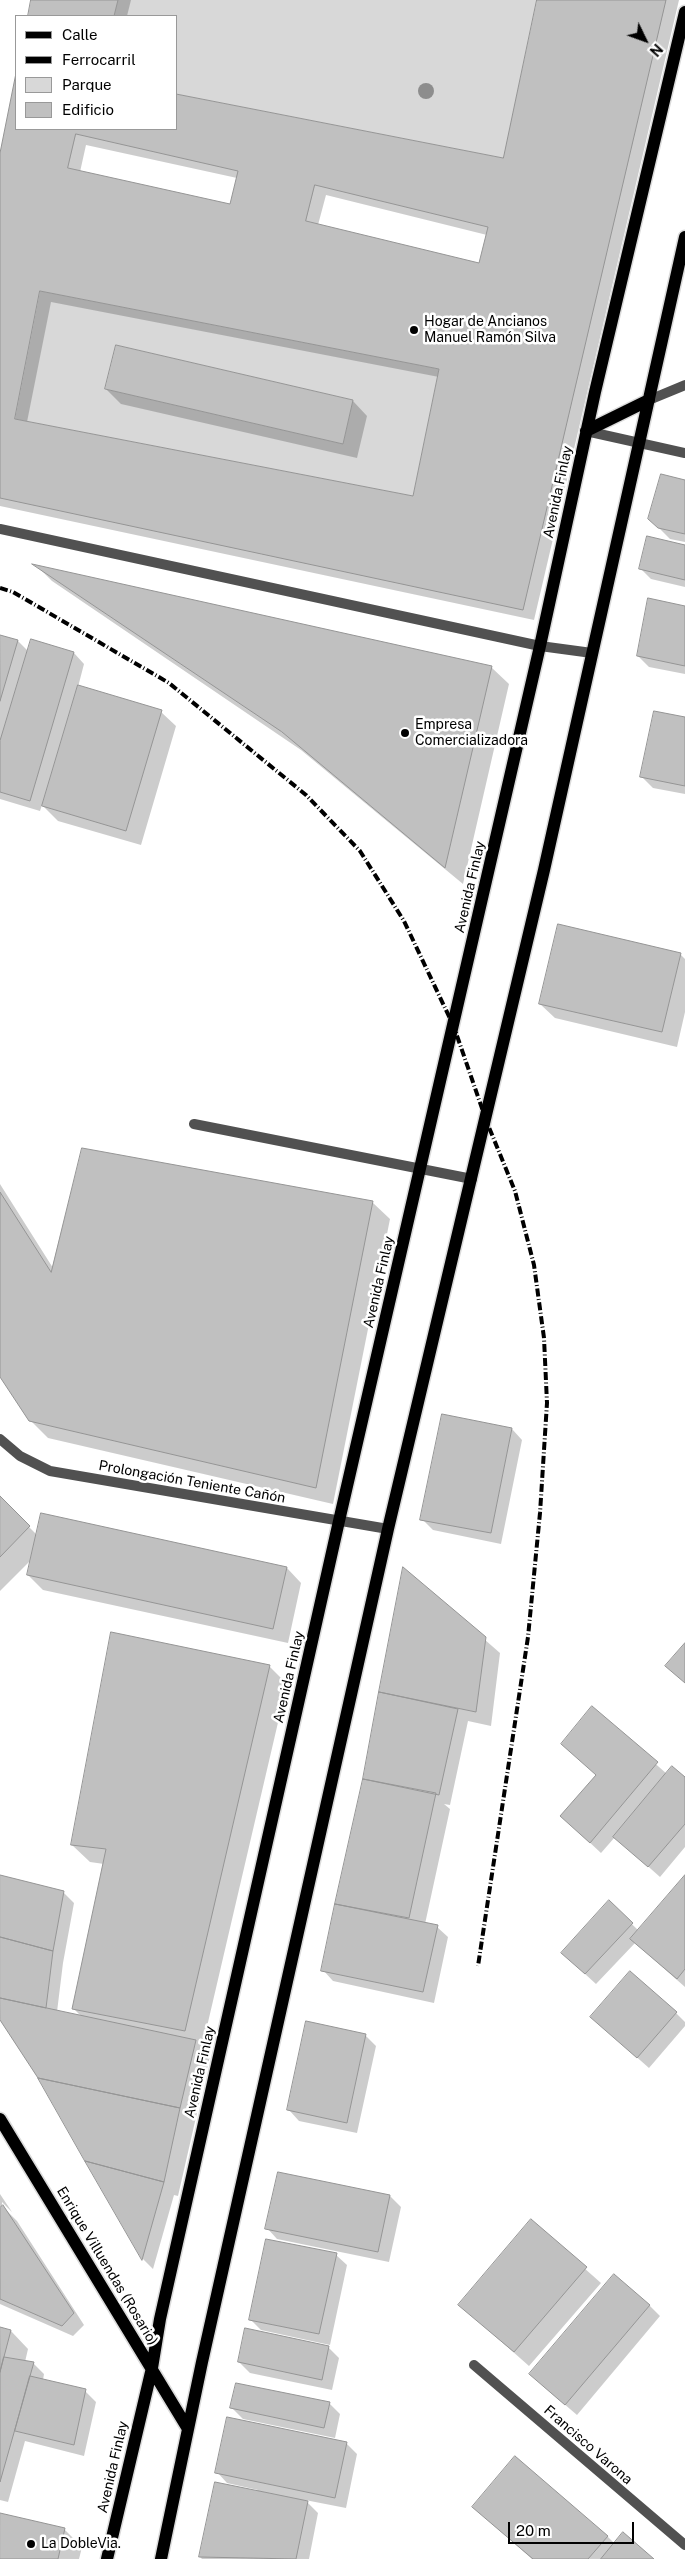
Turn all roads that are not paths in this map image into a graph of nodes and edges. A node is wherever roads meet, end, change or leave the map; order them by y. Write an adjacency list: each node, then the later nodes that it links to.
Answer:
1 (685, 12): 5 (main road, Avenida Finlay)
2 (685, 237): 4 (main road)
3 (685, 385): 4 (street)
4 (649, 400): 5 (main road); 6 (main road)
5 (586, 431): 6 (street); 9 (main road, Avenida Finlay)
6 (638, 442): 7 (street); 10 (main road)
7 (685, 453)
8 (0, 529): 9 (street)
9 (540, 646): 10 (street); 12 (main road, Avenida Finlay)
10 (592, 653): 13 (main road)
11 (194, 1124): 12 (street)
12 (421, 1170): 13 (street); 15 (main road, Avenida Finlay)
13 (472, 1179): 16 (main road)
14 (0, 1439): 15 (street, Prolongación Teniente Cañón)
15 (339, 1521): 16 (street, Prolongación Teniente Cañón); 19 (main road, Avenida Finlay)
16 (388, 1529): 20 (main road)
17 (0, 2119): 19 (main road, Enrique Villuendas (Rosario))
18 (474, 2365): 21 (street, Francisco Varona)
19 (152, 2368): 20 (main road, Enrique Villuendas (Rosario)); 22 (main road, Avenida Finlay)
20 (188, 2429): 23 (main road)
21 (685, 2545)
22 (107, 2559)
23 (161, 2559)

